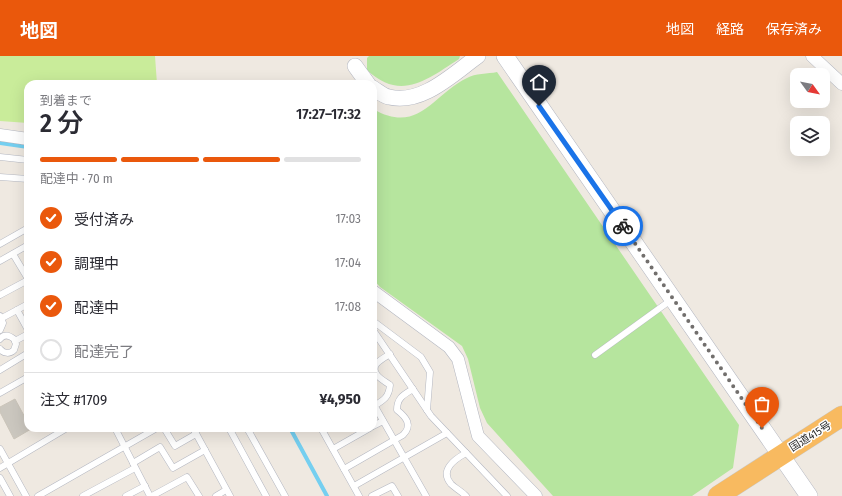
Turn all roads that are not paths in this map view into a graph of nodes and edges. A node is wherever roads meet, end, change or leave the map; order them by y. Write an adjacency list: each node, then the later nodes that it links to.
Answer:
1 (478, 56): 7 (street)
2 (505, 56): 23 (main road)
3 (812, 56): 6 (street)
4 (355, 66): 5 (street)
5 (365, 80)
6 (842, 84)
7 (377, 90)
8 (0, 135): 9 (street)
9 (24, 138)
10 (0, 157): 11 (lane)
11 (24, 160)
12 (0, 177): 13 (lane)
13 (24, 179)
14 (24, 230): 15 (lane)
15 (0, 244)
16 (24, 247): 17 (lane)
17 (13, 254): 18 (lane); 19 (lane)
18 (0, 261)
19 (24, 268)
20 (24, 281): 22 (lane)
21 (377, 294): 94 (street)
22 (0, 295)
23 (673, 299): 37 (lane); 68 (main road)
24 (24, 306): 25 (lane)
25 (17, 310): 26 (lane); 27 (lane)
26 (1, 317): 29 (lane)
27 (24, 323)
28 (377, 324): 47 (lane)
29 (0, 330)
30 (24, 336): 34 (lane)
31 (377, 336): 33 (lane)
32 (0, 339): 34 (lane)
33 (379, 339): 36 (lane)
34 (15, 341): 35 (lane)
35 (0, 349)
36 (390, 354): 39 (lane); 43 (lane)
37 (595, 355)
38 (24, 356): 40 (lane)
39 (377, 362)
40 (0, 370)
41 (377, 375): 45 (lane)
42 (24, 379): 44 (lane)
43 (413, 389): 47 (lane); 62 (lane)
44 (0, 392)
45 (377, 403)
46 (377, 410): 49 (lane)
47 (427, 410): 61 (lane)
48 (842, 416): 68 (highway, 国道415号)
49 (383, 421): 50 (lane); 62 (lane)
50 (377, 424)
51 (59, 432): 70 (lane)
52 (117, 432): 63 (lane)
53 (150, 432): 63 (lane)
54 (166, 432): 55 (lane)
55 (193, 432)
56 (195, 432): 66 (lane)
57 (231, 432): 86 (lane)
58 (249, 432): 87 (lane)
59 (323, 432): 64 (lane)
60 (363, 432): 64 (lane)
61 (447, 433): 67 (lane); 69 (lane)
62 (394, 439): 69 (lane); 73 (lane)
63 (124, 446): 71 (lane); 80 (lane)
64 (333, 448): 73 (lane)
65 (0, 449): 70 (lane)
66 (205, 450): 71 (lane); 77 (lane)
67 (466, 453): 92 (lane); 93 (lane)
68 (780, 454): 95 (highway, 国道415号); 96 (main road)
69 (404, 457): 76 (lane); 91 (lane)
70 (8, 462): 72 (lane); 79 (lane)
71 (134, 466): 75 (lane); 81 (lane)
72 (0, 468)
73 (344, 469): 76 (lane)
74 (0, 478): 78 (lane)
75 (145, 486): 82 (lane); 83 (lane)
76 (354, 486): 88 (lane)
77 (228, 493): 85 (lane)
78 (10, 496)
79 (26, 496)
80 (38, 496)
81 (83, 496)
82 (126, 496)
83 (151, 496): 84 (lane)
84 (199, 496)
85 (216, 496)
86 (266, 496)
87 (285, 496)
88 (359, 496)
89 (372, 496): 90 (lane)
90 (398, 496)
91 (425, 496)
92 (466, 496)
93 (507, 496)
94 (536, 496)
95 (718, 496)
96 (809, 496)

